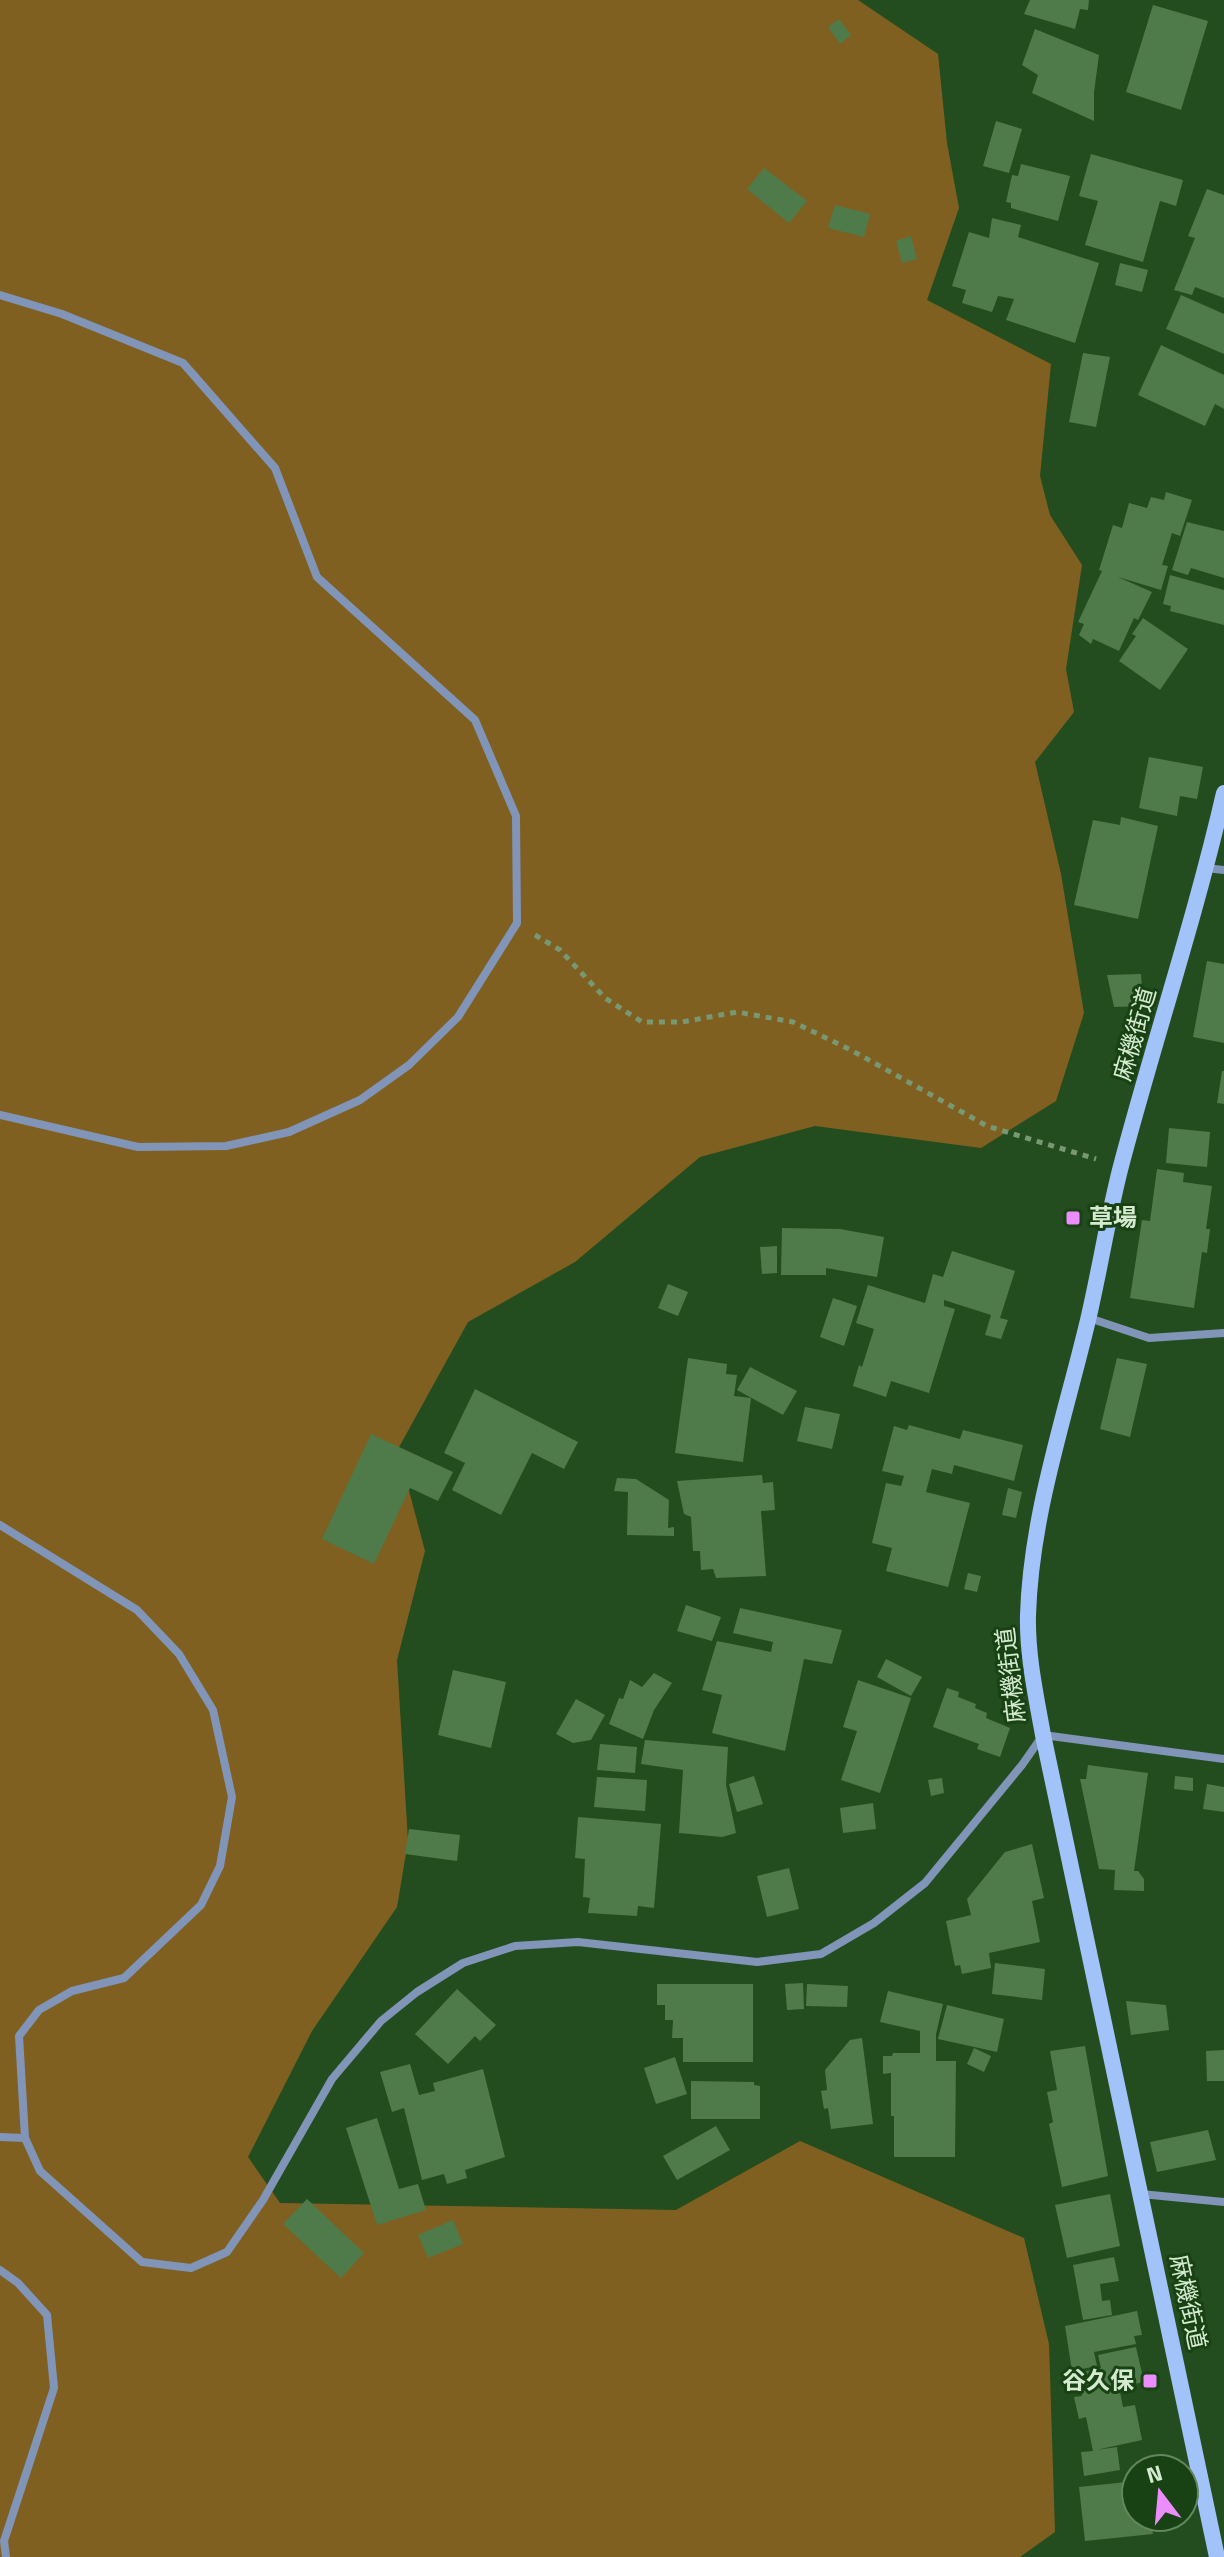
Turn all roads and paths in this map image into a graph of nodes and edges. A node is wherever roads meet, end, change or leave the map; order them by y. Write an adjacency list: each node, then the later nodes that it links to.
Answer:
1 (0, 295): 5 (street)
2 (1224, 793): 3 (street, 麻機街道)
3 (1206, 868): 4 (street); 7 (street, 麻機街道)
4 (1224, 870)
5 (517, 923): 6 (street); 7 (path)
6 (0, 1115)
7 (1121, 1166): 8 (street, 麻機街道)
8 (1089, 1318): 9 (street); 11 (street, 麻機街道)
9 (1224, 1333)
10 (0, 1525): 14 (street)
11 (1043, 1735): 12 (street); 14 (street); 15 (street, 麻機街道)
12 (1224, 1759)
13 (0, 2137): 14 (street)
14 (25, 2138)
15 (1140, 2194): 16 (street); 19 (street, 麻機街道)
16 (1224, 2202)
17 (0, 2270): 18 (street)
18 (6, 2557)
19 (1217, 2557)

